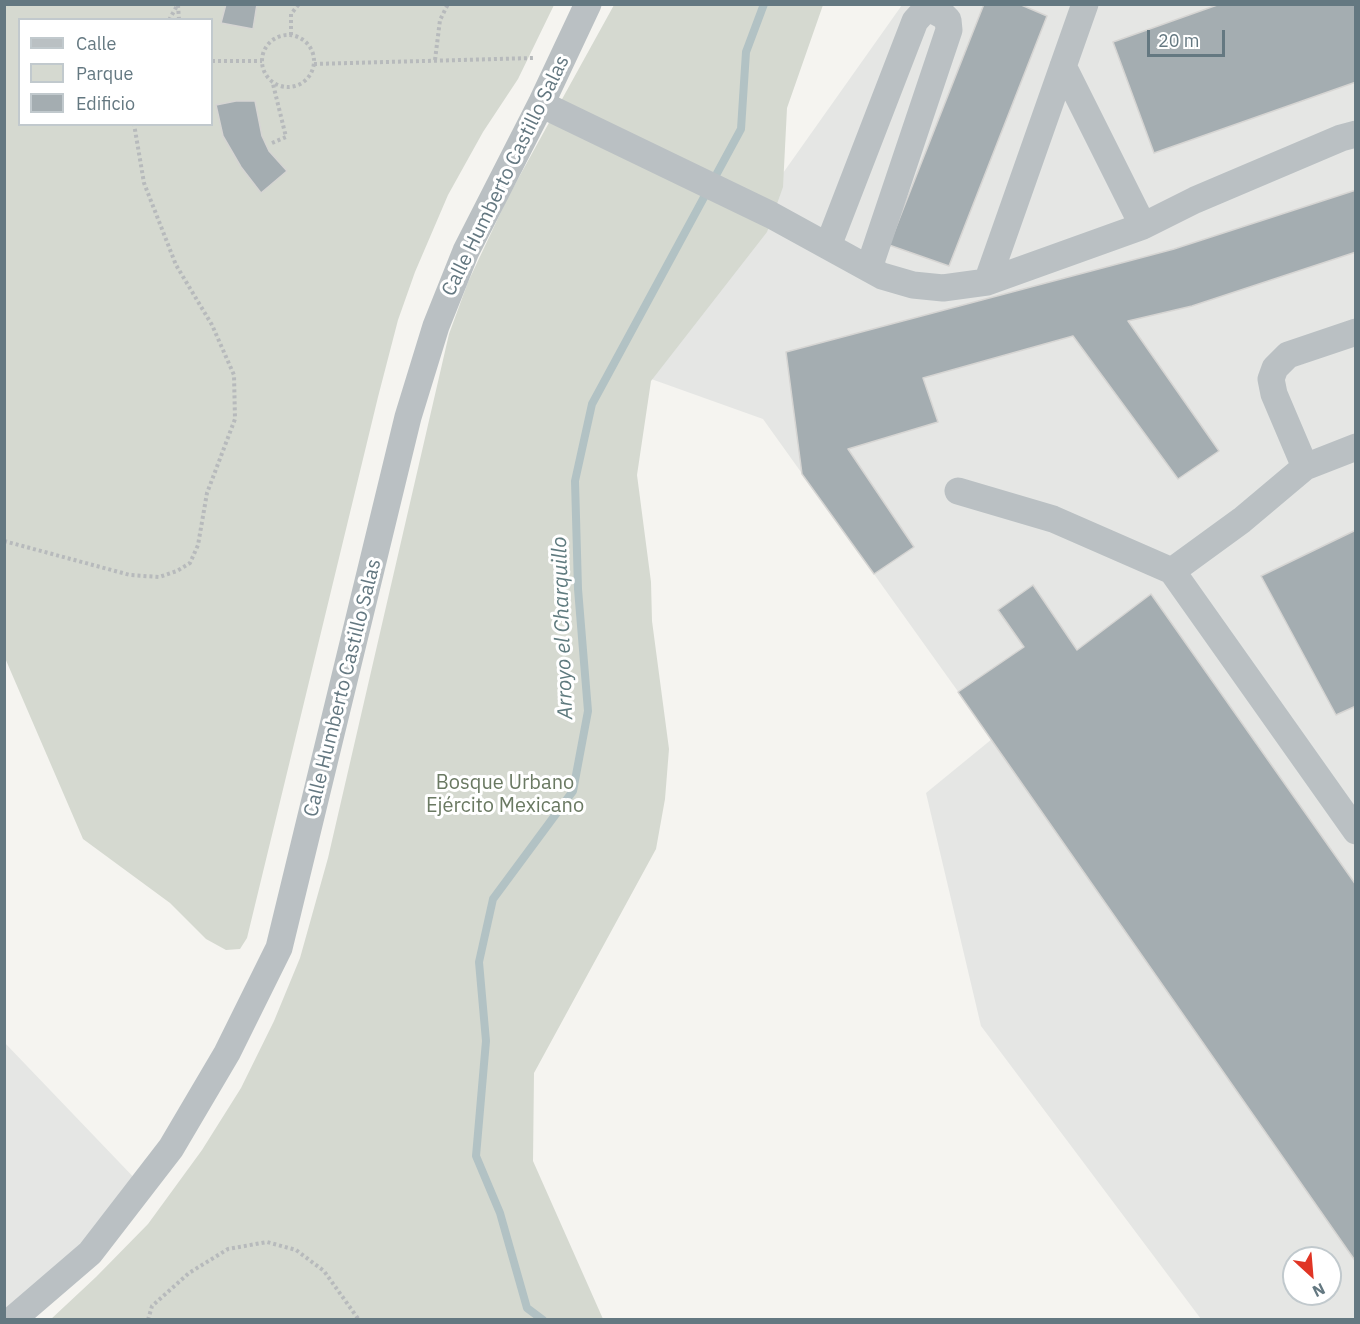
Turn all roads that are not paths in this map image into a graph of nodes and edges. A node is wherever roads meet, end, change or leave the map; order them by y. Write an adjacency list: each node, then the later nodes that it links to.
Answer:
1 (588, 4): 4 (street, Calle Humberto Castillo Salas)
2 (1085, 4): 3 (street)
3 (1063, 66): 6 (street); 9 (street)
4 (541, 104): 7 (street); 16 (street, Calle Humberto Castillo Salas)
5 (1356, 134): 6 (street)
6 (1143, 226): 9 (street)
7 (828, 246): 8 (street); 8 (street)
8 (869, 268): 9 (street)
9 (987, 282)
10 (1356, 332): 12 (street)
11 (1356, 447): 12 (street)
12 (1305, 467): 14 (street)
13 (958, 491): 14 (street)
14 (1172, 571): 15 (street)
15 (1356, 831)
16 (12, 1320)

